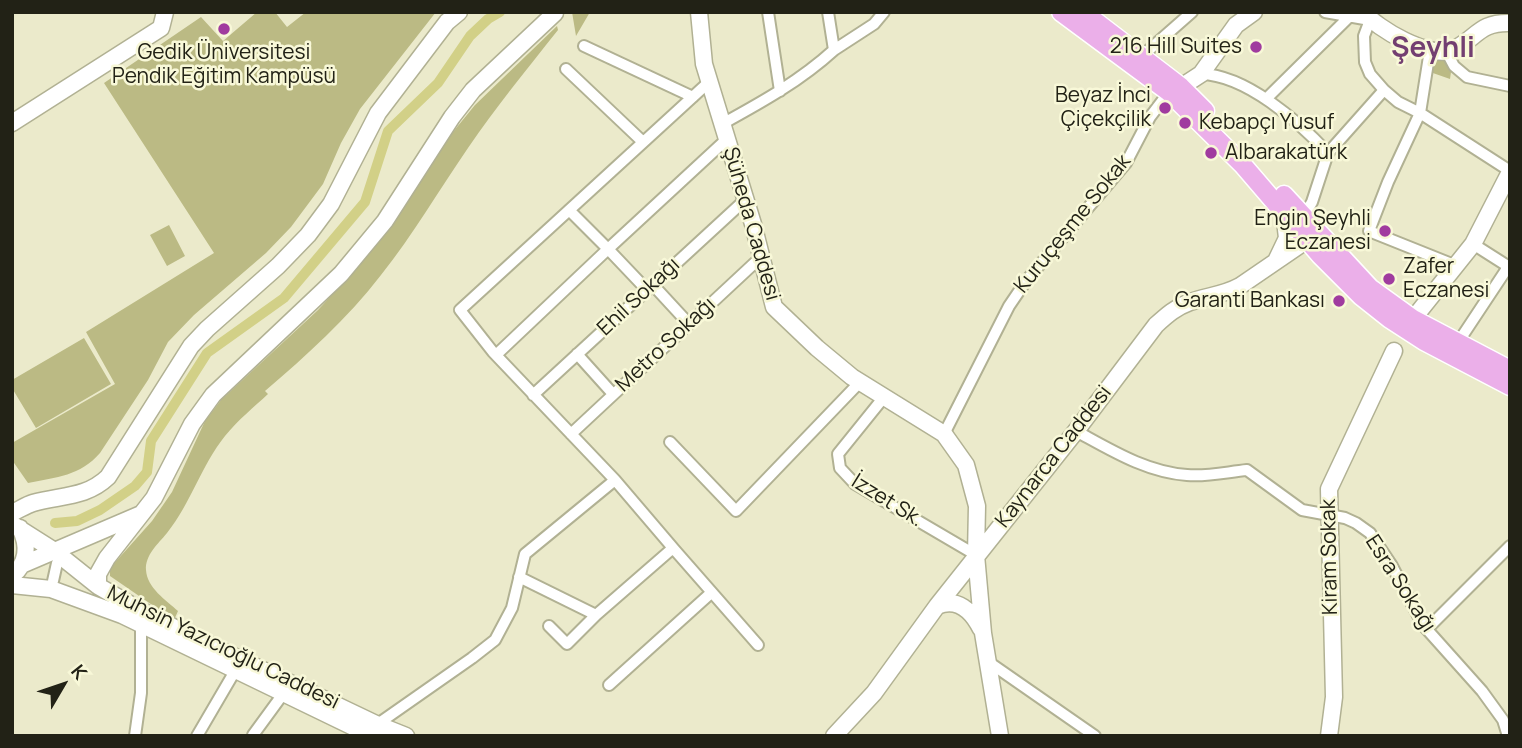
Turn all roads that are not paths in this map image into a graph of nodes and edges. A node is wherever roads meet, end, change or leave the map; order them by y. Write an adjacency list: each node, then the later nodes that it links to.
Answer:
1 (165, 12): 31 (street)
2 (458, 12): 66 (street)
3 (535, 12): 13 (street)
4 (699, 12): 23 (street, Şüheda Caddesi)
5 (768, 12): 27 (street)
6 (828, 12): 18 (street)
7 (884, 12): 18 (street)
8 (1062, 12): 25 (main road)
9 (1083, 12): 20 (main road)
10 (1192, 12): 20 (street)
11 (1254, 12): 22 (street)
12 (1325, 12): 14 (street)
13 (556, 13): 67 (street)
14 (1361, 16): 19 (street); 26 (street); 29 (street)
15 (1489, 18): 16 (street); 19 (street)
16 (1510, 23)
17 (584, 46): 28 (street)
18 (834, 50): 27 (street)
19 (1438, 50): 24 (street); 30 (street)
20 (1142, 57): 25 (main road)
21 (566, 69): 33 (street)
22 (1201, 74): 25 (street); 29 (street)
23 (709, 82): 28 (street); 32 (street, Şüheda Caddesi)
24 (1510, 86)
25 (1175, 89): 38 (main road); 39 (main road); 63 (street, Kuruçeşme Sokak)
26 (1384, 90): 30 (street); 34 (street)
27 (780, 91): 32 (street)
28 (693, 97): 33 (street)
29 (1265, 99): 34 (street)
30 (1420, 113): 35 (street); 45 (street)
31 (12, 123)
32 (724, 132): 36 (street, Şüheda Caddesi); 42 (street)
33 (643, 142): 37 (street)
34 (1328, 153): 39 (street)
35 (1510, 171): 41 (street)
36 (745, 200): 43 (street, Şüheda Caddesi); 46 (street, Ehil Sokağı)
37 (569, 210): 42 (street); 54 (street)
38 (1284, 212): 40 (main road); 44 (street)
39 (1304, 216): 40 (main road)
40 (1315, 243): 44 (street, Kaynarca Caddesi); 47 (main road); 48 (main road)
41 (1473, 244): 45 (street); 51 (street)
42 (608, 249): 46 (street); 54 (street)
43 (761, 257): 49 (street, Metro Sokağı); 56 (street, Şüheda Caddesi)
44 (1275, 263): 61 (street, Kaynarca Caddesi)
45 (1454, 265): 48 (street)
46 (650, 288): 49 (street); 53 (street, Ehil Sokağı)
47 (1390, 319): 50 (main road); 52 (street)
48 (1413, 319): 51 (main road)
49 (689, 324): 58 (street, Metro Sokağı)
50 (1424, 341): 52 (street); 57 (main road)
51 (1457, 344): 55 (main road)
52 (1394, 351): 68 (street, Kiram Sokak)
53 (577, 354): 58 (street); 59 (street, Ehil Sokağı)
54 (496, 355): 59 (street)
55 (1510, 370)
56 (860, 382): 60 (street, Şüheda Caddesi); 64 (street)
57 (1510, 386)
58 (613, 394): 62 (street, Metro Sokağı)
59 (533, 395): 62 (street)
60 (884, 397): 63 (street, Şüheda Caddesi); 72 (street, İzzet Sk.)
61 (1076, 431): 68 (street, Esra Sokağı); 72 (street, Kaynarca Caddesi)
62 (571, 434): 65 (street)
63 (944, 434): 72 (street, Şüheda Caddesi)
64 (670, 442)
65 (615, 480): 71 (street); 76 (street)
66 (12, 513)
67 (143, 513): 73 (street); 79 (street)
68 (1328, 516): 85 (street, Esra Sokağı); 100 (street, Kiram Sokak)
69 (16, 526): 73 (street, Muhsin Yazıcıoğlu Caddesi); 74 (street)
70 (1510, 546): 85 (street)
71 (673, 548): 80 (street); 82 (street)
72 (976, 555): 81 (street, Kaynarca Caddesi); 86 (street, Şüheda Caddesi)
73 (55, 556): 74 (street); 77 (street); 79 (street, Muhsin Yazıcıoğlu Caddesi)
74 (24, 564): 75 (street)
75 (12, 576)
76 (519, 577): 82 (street); 92 (street)
77 (53, 580)
78 (12, 585): 83 (street, Muhsin Yazıcıoğlu Caddesi)
79 (99, 586): 92 (street, Muhsin Yazıcıoğlu Caddesi)
80 (711, 593): 87 (street); 90 (street)
81 (937, 606): 86 (street); 97 (street, Kaynarca Caddesi)
82 (596, 615): 84 (street)
83 (141, 625): 89 (street, Muhsin Yazıcıoğlu Caddesi); 94 (street)
84 (549, 626)
85 (1427, 629): 101 (street, Esra Sokağı)
86 (983, 633): 88 (street, Şüheda Caddesi)
87 (758, 645)
88 (990, 663): 98 (street, Şüheda Caddesi); 99 (street)
89 (235, 671): 91 (street, Muhsin Yazıcıoğlu Caddesi); 95 (street)
90 (609, 685)
91 (283, 694): 92 (street, Muhsin Yazıcıoğlu Caddesi); 93 (street)
92 (370, 732): 96 (street, Muhsin Yazıcıoğlu Caddesi)
93 (253, 735)
94 (135, 736)
95 (197, 736)
96 (406, 736)
97 (834, 736)
98 (1000, 736)
99 (1095, 736)
100 (1329, 736)
101 (1508, 736)

